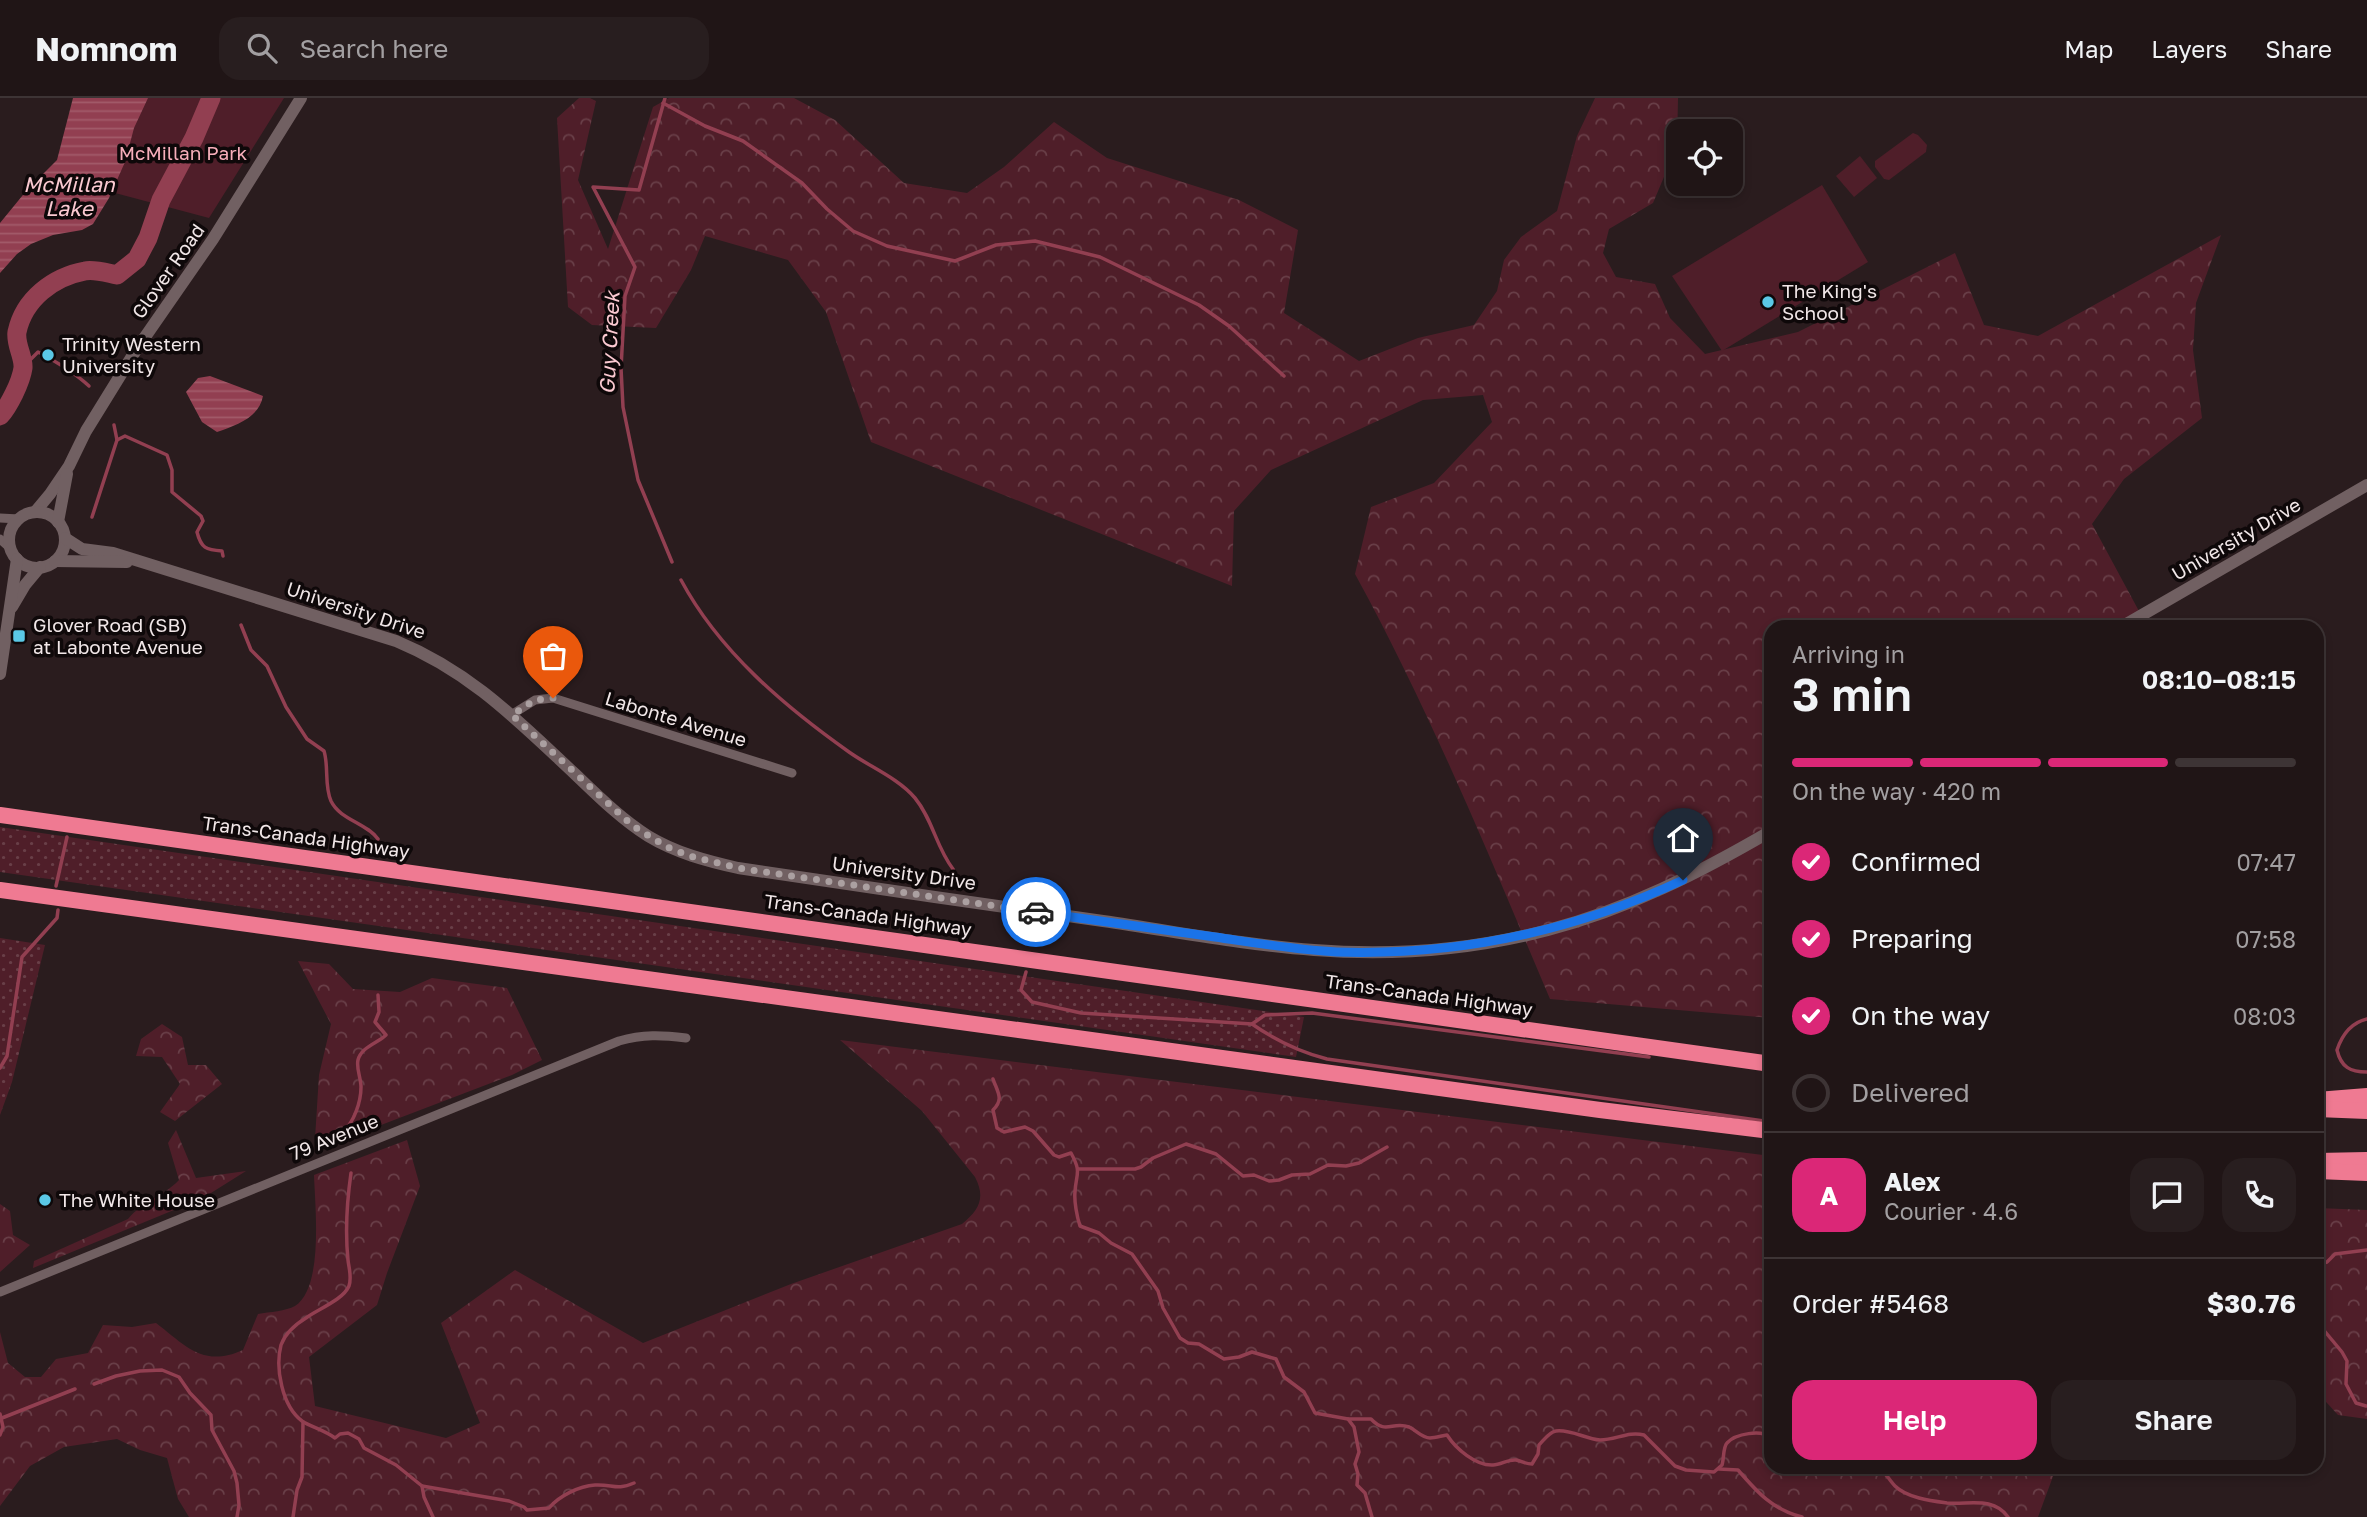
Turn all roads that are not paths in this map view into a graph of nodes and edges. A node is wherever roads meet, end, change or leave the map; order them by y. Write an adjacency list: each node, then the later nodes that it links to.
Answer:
1 (301, 98): 2 (street, Glover Road)
2 (69, 466): 4 (street, Glover Road); 7 (street, Glover Road)
3 (2367, 485): 14 (street, University Drive)
4 (34, 512): 6 (street); 7 (street)
5 (0, 517): 6 (street)
6 (19, 519): 9 (street)
7 (58, 522): 8 (street)
8 (65, 538): 10 (street); 11 (street, University Drive)
9 (9, 549): 12 (street); 13 (street)
10 (55, 561): 11 (street, University Drive); 12 (street)
11 (134, 561): 16 (street, University Drive)
12 (40, 567): 13 (street)
13 (10, 611): 15 (street)
14 (2133, 620)
15 (0, 674)
16 (512, 715): 17 (street, Labonte Avenue); 19 (street, University Drive)
17 (792, 773)
18 (0, 816): 22 (highway, Trans-Canada Highway)
19 (1764, 835)
20 (0, 890): 27 (highway)
21 (686, 1038): 32 (street, 79 Avenue)
22 (1764, 1063)
23 (2367, 1096): 24 (highway)
24 (2324, 1099)
25 (2324, 1109): 26 (highway)
26 (2367, 1111)
27 (1764, 1130)
28 (2367, 1160): 29 (highway)
29 (2324, 1161)
30 (2324, 1171): 31 (highway)
31 (2367, 1173)
32 (0, 1292)

